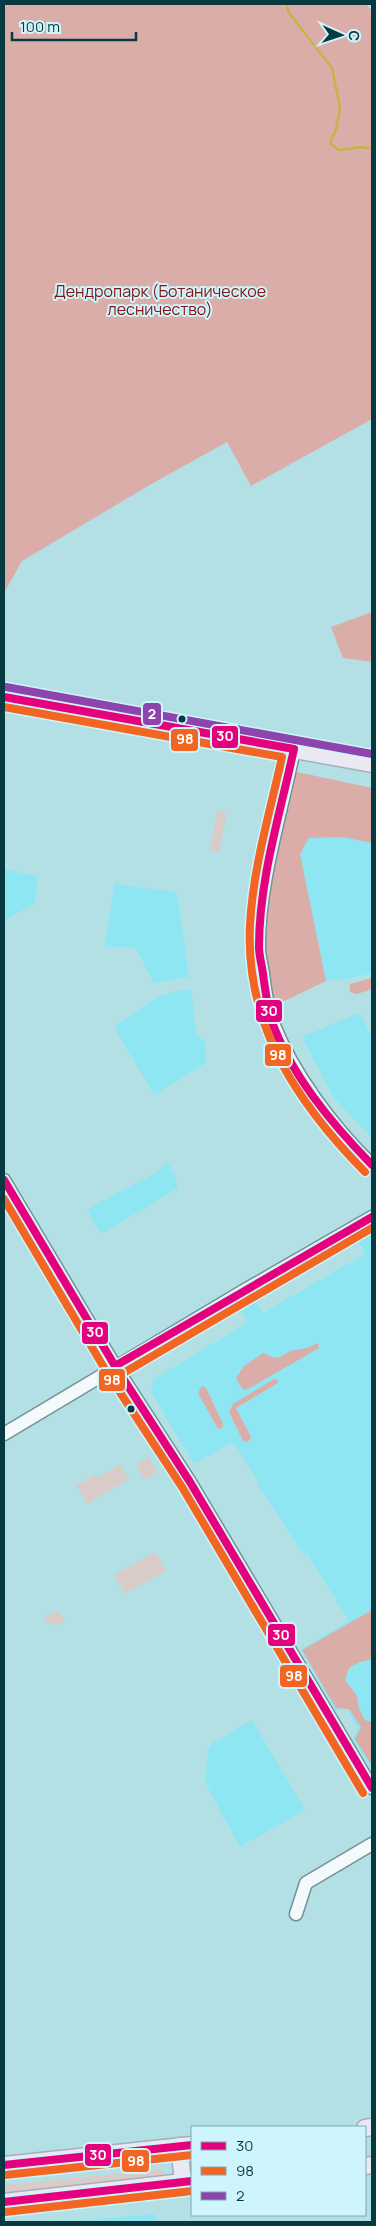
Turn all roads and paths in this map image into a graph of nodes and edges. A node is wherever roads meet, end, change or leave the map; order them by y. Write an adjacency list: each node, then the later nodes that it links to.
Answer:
1 (4, 697): 2 (main road)
2 (294, 749): 3 (main road); 4 (street)
3 (372, 764)
4 (372, 1165)
5 (4, 1180): 7 (street)
6 (372, 1217): 7 (street)
7 (115, 1366): 8 (street); 9 (street)
8 (4, 1434)
9 (372, 1788)
10 (372, 1844): 11 (street)
11 (296, 1914)
12 (186, 2145): 13 (main road); 14 (main road)
13 (4, 2165)
14 (188, 2182): 15 (main road)
15 (4, 2202)

